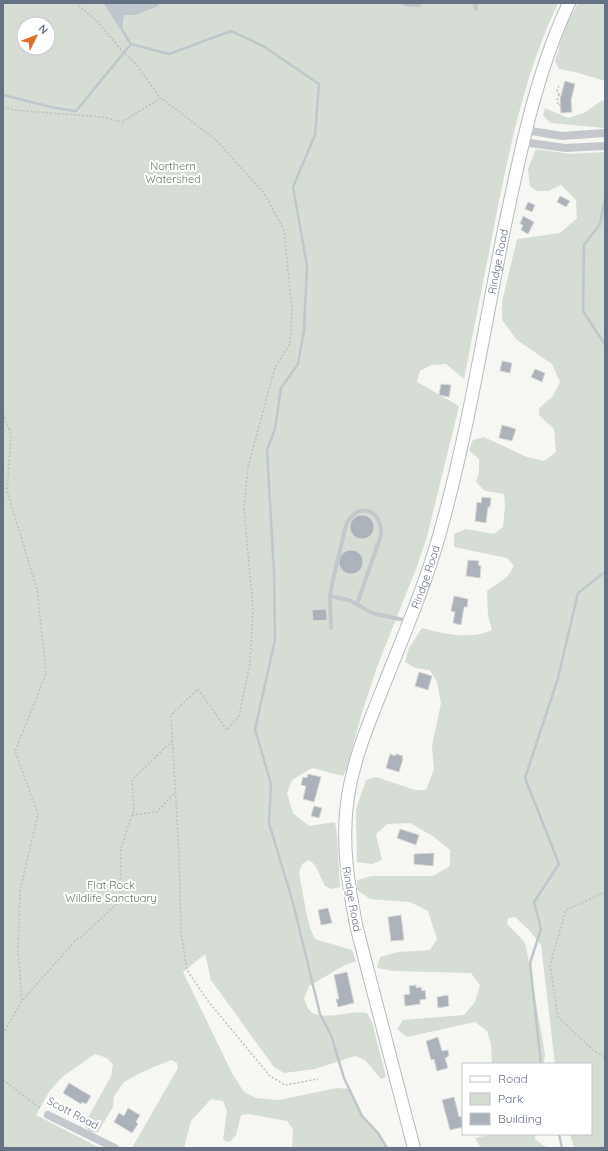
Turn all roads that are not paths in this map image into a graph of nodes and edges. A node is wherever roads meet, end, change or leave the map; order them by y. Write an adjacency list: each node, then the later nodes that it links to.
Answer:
1 (475, 3): 3 (lane)
2 (569, 3): 4 (street, Rindge Road)
3 (476, 9)
4 (526, 130): 5 (street); 6 (street, Rindge Road)
5 (605, 133)
6 (523, 142): 7 (street); 10 (street, Rindge Road)
7 (605, 146)
8 (330, 596): 9 (lane); 9 (lane); 11 (lane)
9 (357, 604): 10 (lane)
10 (409, 621): 14 (street, Rindge Road)
11 (331, 628)
12 (48, 1115): 13 (street, Scott Road)
13 (116, 1148)
14 (414, 1148)

